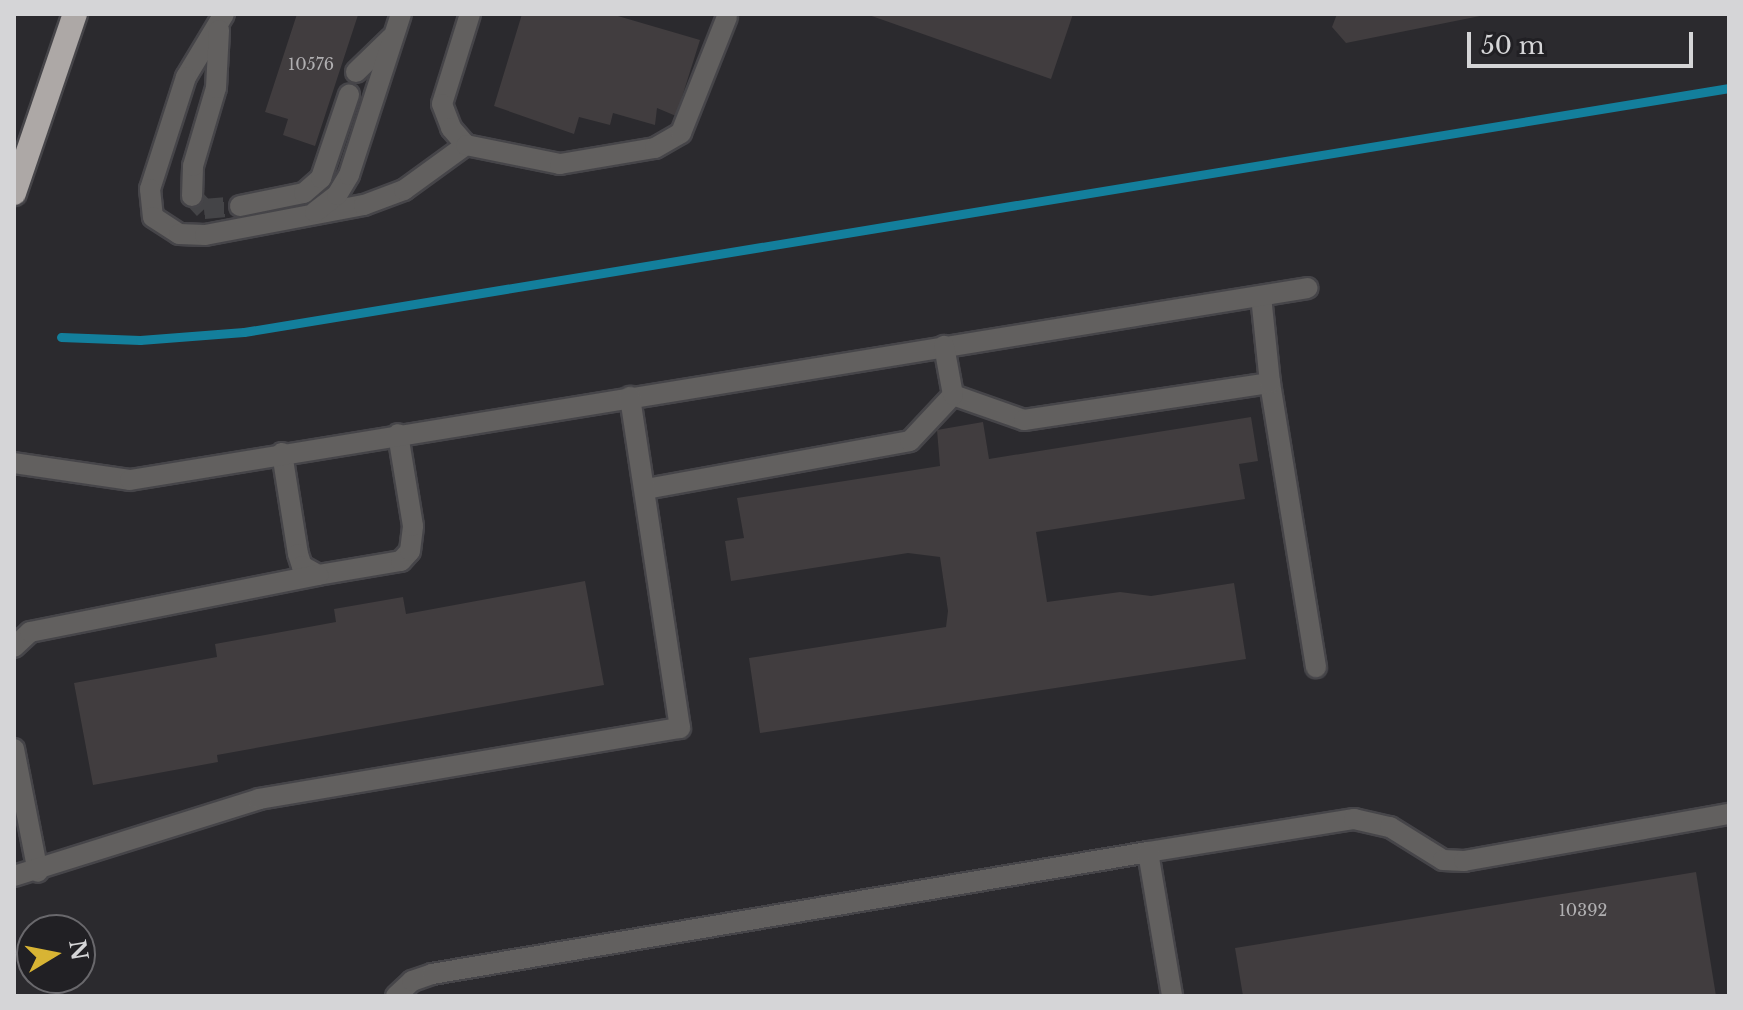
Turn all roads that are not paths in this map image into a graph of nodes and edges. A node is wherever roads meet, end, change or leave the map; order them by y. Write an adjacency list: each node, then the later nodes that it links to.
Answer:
1 (75, 14): 10 (highway)
2 (401, 14): 6 (street)
3 (464, 15): 9 (street)
4 (724, 15): 9 (street)
5 (222, 20): 11 (street); 13 (street)
6 (394, 35): 7 (street); 13 (street)
7 (356, 72)
8 (349, 95): 12 (street)
9 (466, 145): 13 (street)
10 (14, 193)
11 (192, 196)
12 (240, 206)
13 (311, 215)
14 (1307, 288): 15 (street)
15 (1261, 296): 16 (street); 17 (street)
16 (944, 346): 18 (street); 19 (street)
17 (1270, 383): 18 (street); 26 (street)
18 (953, 395): 23 (street)
19 (630, 397): 20 (street); 23 (street)
20 (398, 434): 21 (street); 24 (street)
21 (282, 453): 22 (street); 24 (street)
22 (14, 463)
23 (646, 489): 30 (street)
24 (318, 575): 25 (street)
25 (14, 647)
26 (1316, 667)
27 (14, 749): 30 (street)
28 (1729, 814): 29 (street)
29 (1148, 852): 32 (street); 33 (street)
30 (38, 872): 31 (street)
31 (14, 876)
32 (396, 996)
33 (1172, 996)

